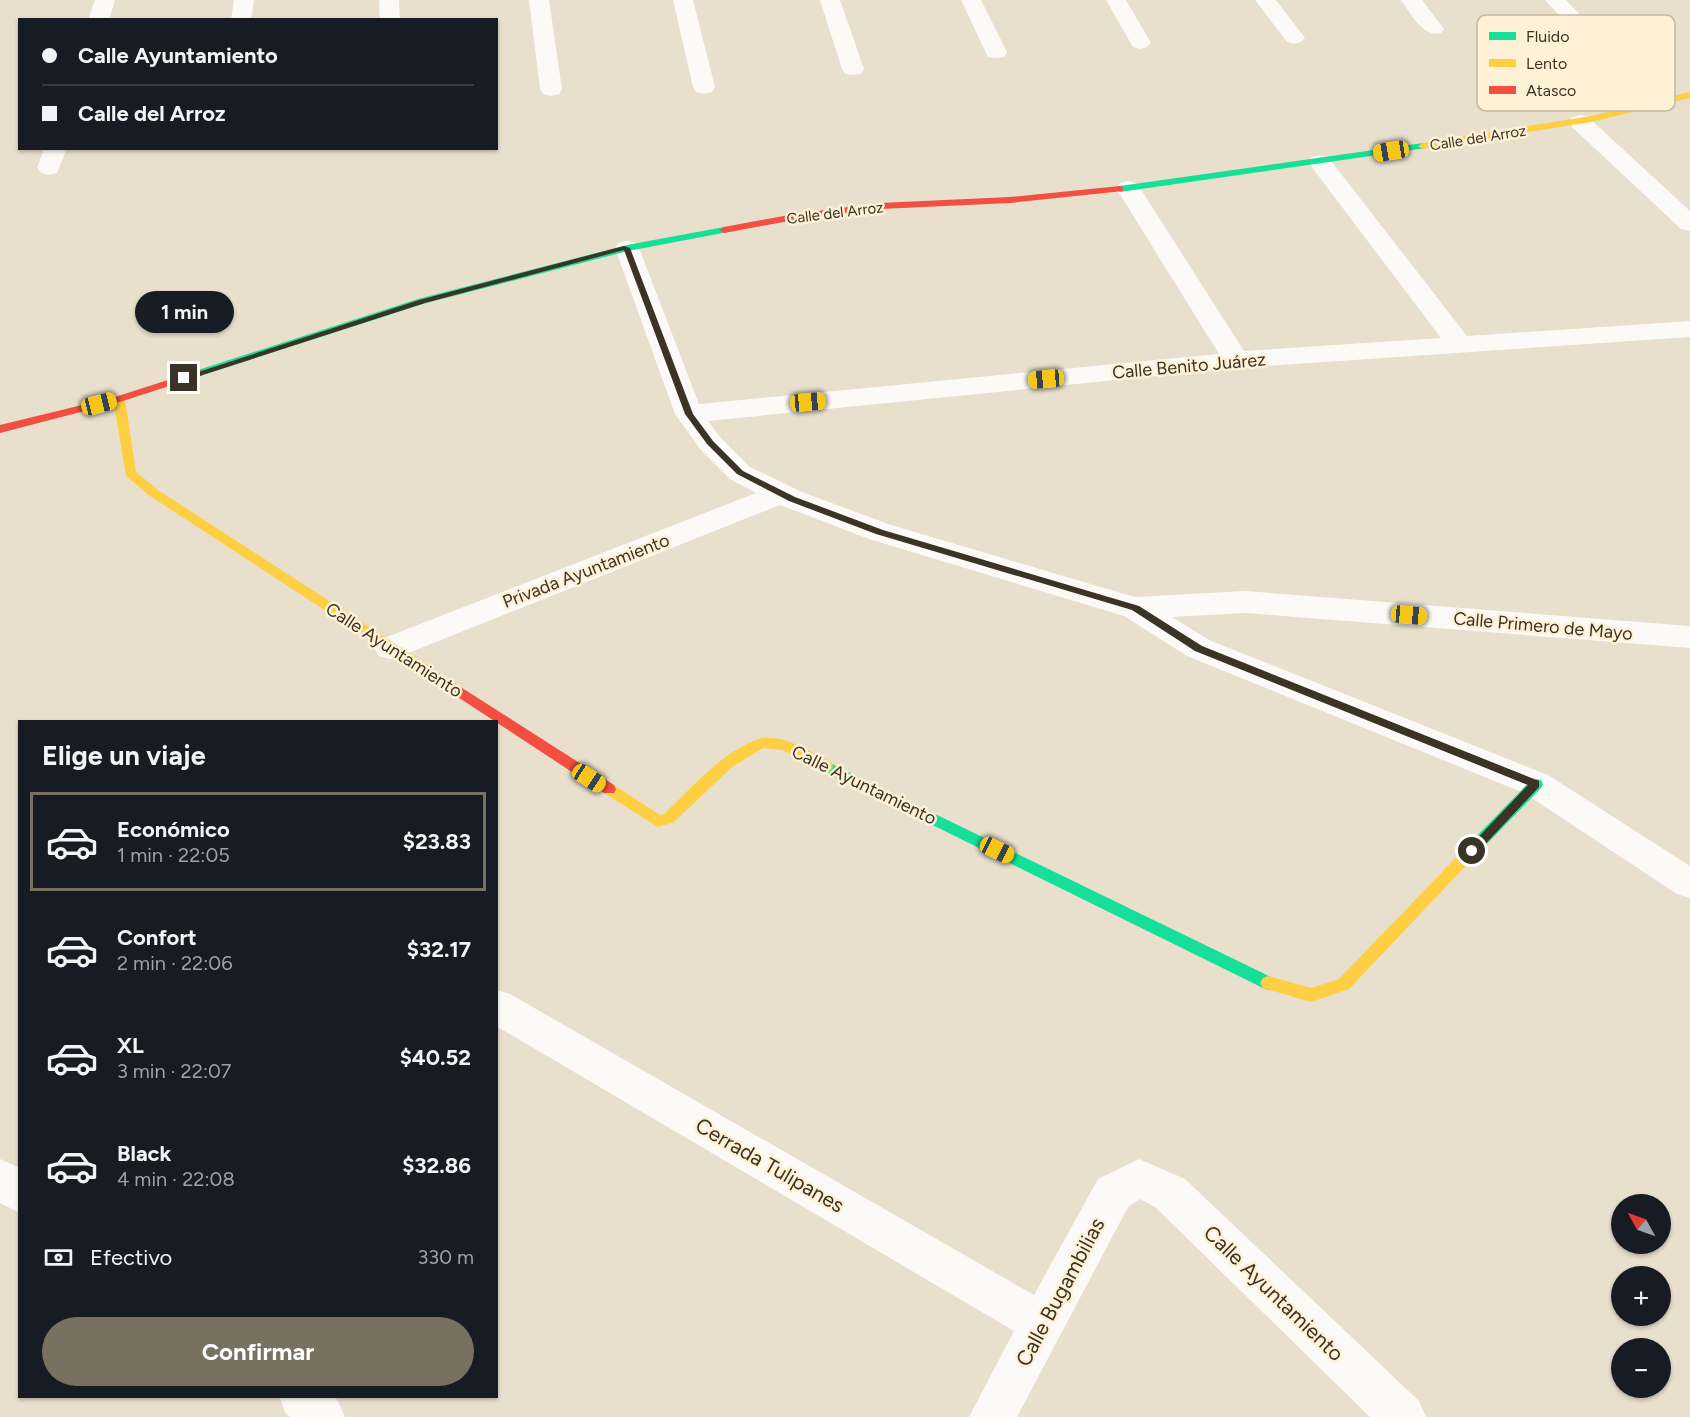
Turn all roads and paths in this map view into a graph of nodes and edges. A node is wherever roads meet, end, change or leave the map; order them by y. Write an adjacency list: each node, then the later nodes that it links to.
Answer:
1 (105, 0): 13 (street)
2 (244, 0): 14 (street)
3 (389, 0): 15 (street)
4 (538, 0): 22 (street)
5 (683, 0): 21 (street)
6 (830, 0): 20 (street)
7 (971, 0): 19 (street)
8 (1116, 0): 18 (street)
9 (1265, 0): 17 (street)
10 (1411, 0): 16 (street)
11 (1555, 0): 12 (street)
12 (1570, 15)
13 (99, 18)
14 (241, 18)
15 (390, 18)
16 (1434, 29)
17 (1294, 38)
18 (1140, 43)
19 (996, 52)
20 (853, 69)
21 (704, 87)
22 (551, 89)
23 (1690, 95): 24 (street, Calle del Arroz)
24 (1675, 100)
25 (1633, 111): 26 (street, Calle del Arroz)
26 (1580, 122): 27 (street, Calle del Arroz); 29 (street)
27 (1320, 162): 28 (street, Calle del Arroz); 32 (street)
28 (1128, 188): 30 (street, Calle del Arroz); 33 (street)
29 (1690, 224)
30 (627, 248): 34 (street, Calle del Arroz); 35 (street, Calle Primero de Mayo)
31 (1690, 329): 32 (street, Calle Benito Juárez)
32 (1460, 345): 33 (street, Calle Benito Juárez)
33 (1236, 360): 35 (street, Calle Benito Juárez)
34 (119, 399): 36 (street, Calle del Arroz); 40 (street, Calle Ayuntamiento)
35 (689, 414): 37 (street, Calle Primero de Mayo)
36 (0, 429)
37 (781, 494): 38 (street, Calle Primero de Mayo); 40 (street, Privada Ayuntamiento)
38 (1136, 608): 39 (street, Calle Primero de Mayo); 41 (street)
39 (1690, 638)
40 (390, 648): 41 (street, Calle Ayuntamiento)
41 (1536, 784): 42 (street)
42 (1690, 884)
43 (498, 1007): 47 (street, Cerrada Tulipanes)
44 (0, 1178): 46 (street)
45 (1139, 1178): 47 (street, Calle Bugambilias); 51 (street, Calle Ayuntamiento)
46 (18, 1192)
47 (1043, 1324): 50 (street, Calle Bugambilias)
48 (302, 1398): 49 (street)
49 (322, 1417)
50 (992, 1417)
51 (1403, 1417)

